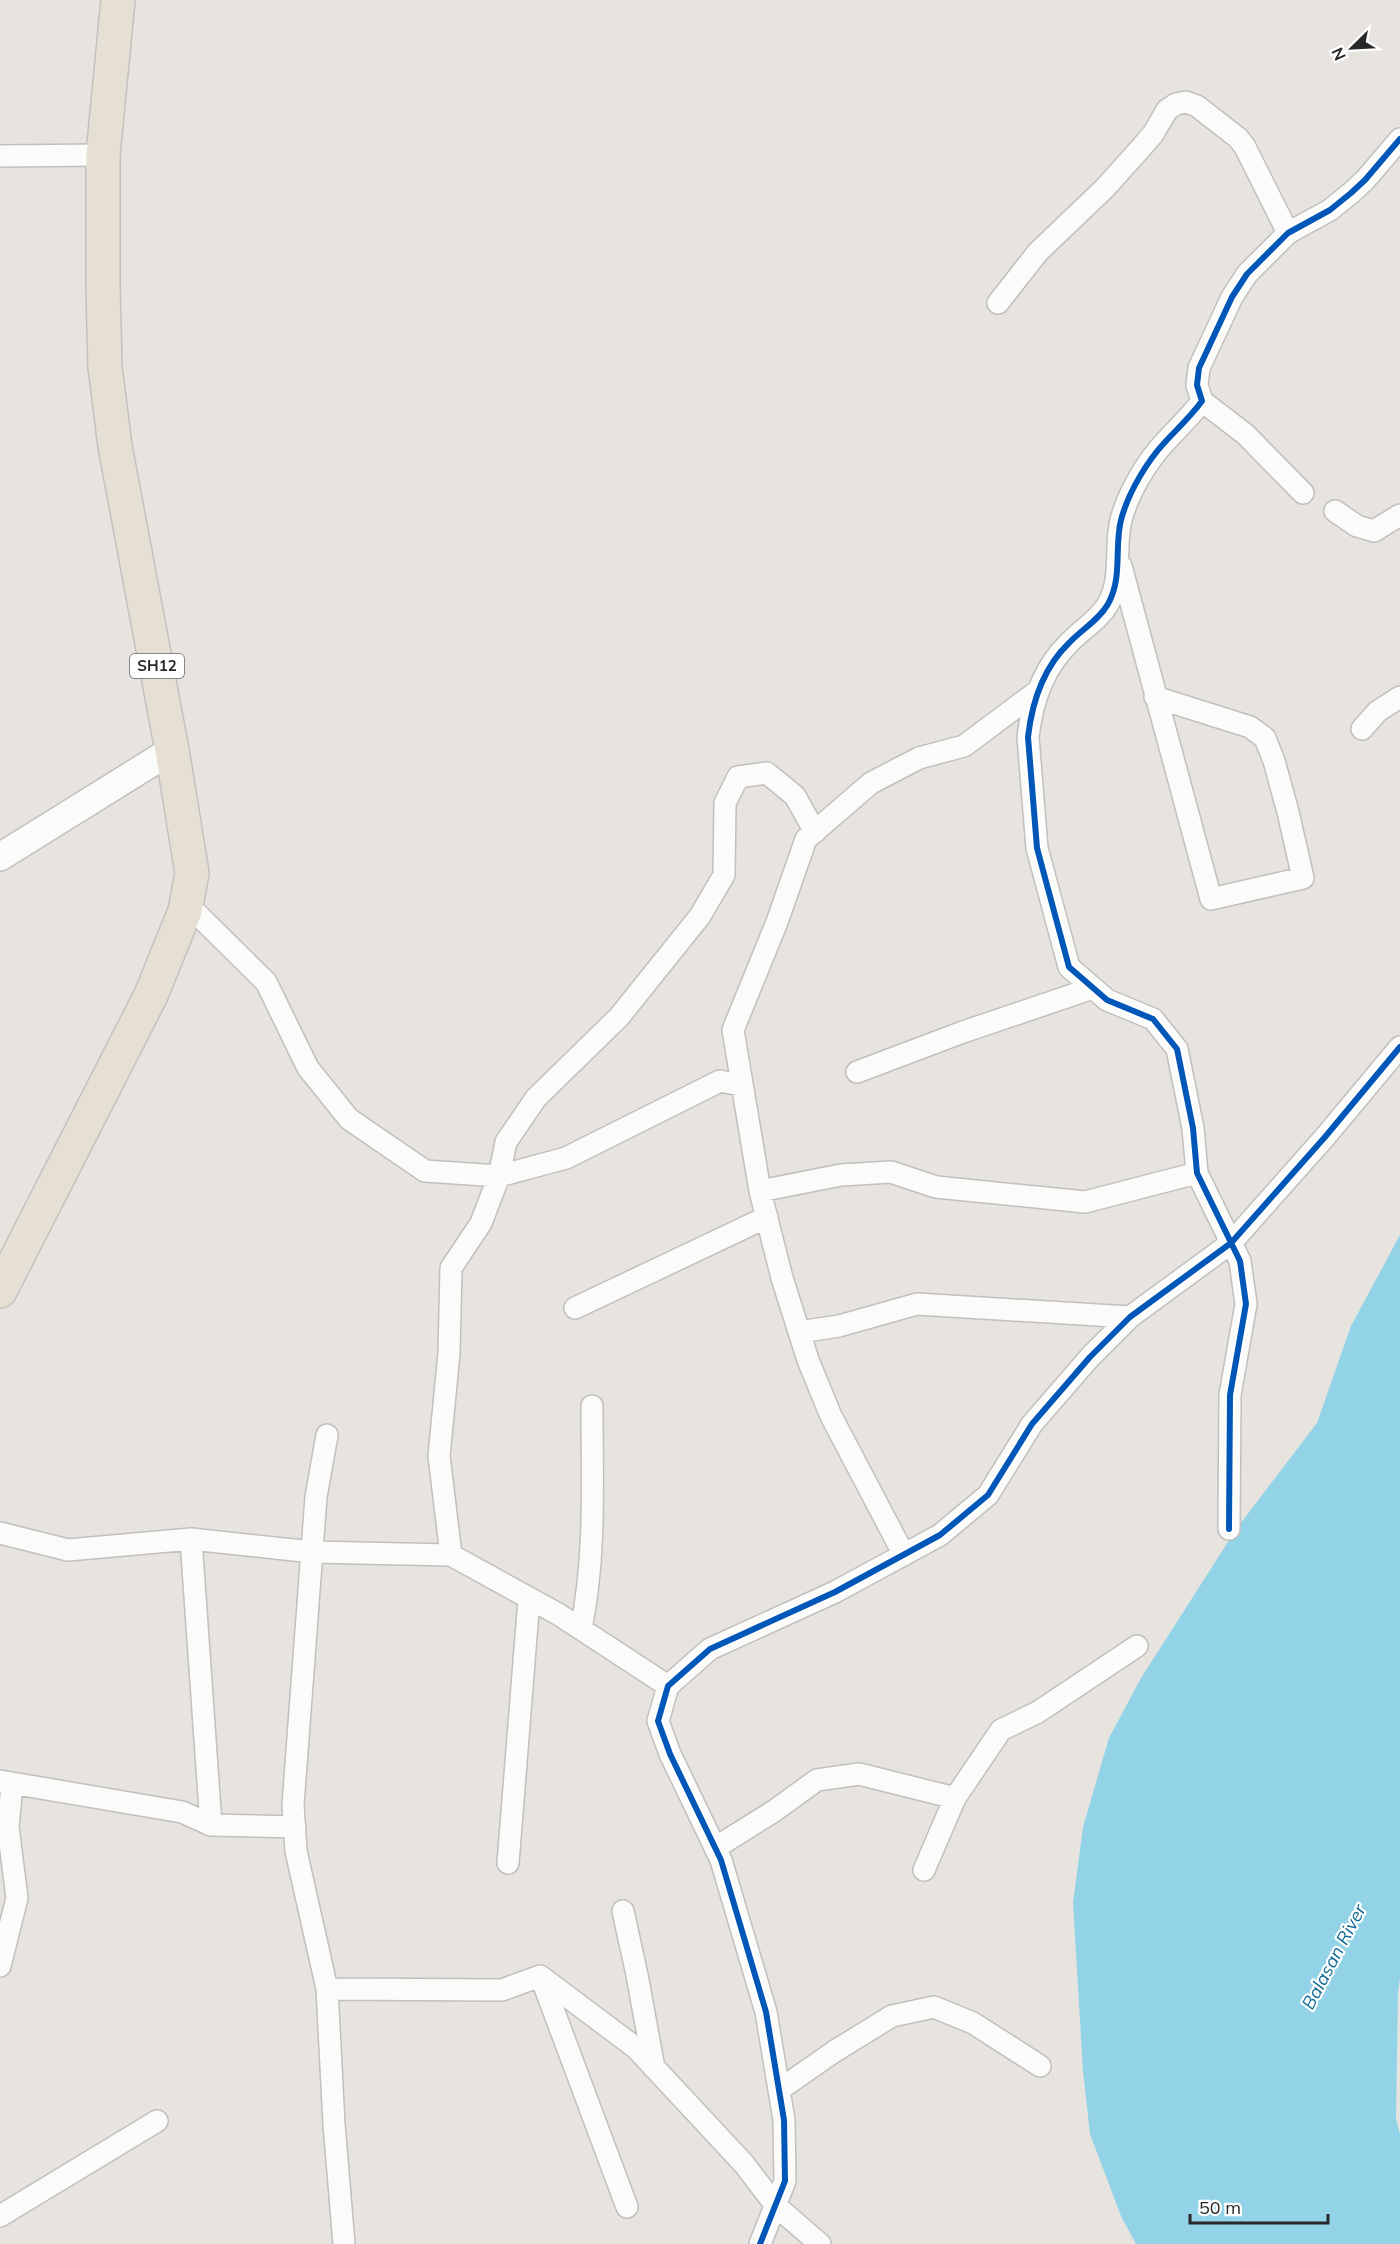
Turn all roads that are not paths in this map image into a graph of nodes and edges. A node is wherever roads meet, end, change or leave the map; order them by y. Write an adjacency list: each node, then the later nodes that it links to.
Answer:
1 (118, 0): 3 (main road, SH12)
2 (1400, 139): 5 (street)
3 (103, 155): 4 (street); 16 (main road, SH12)
4 (0, 156)
5 (1288, 233): 6 (street); 7 (street)
6 (998, 303)
7 (1202, 401): 8 (street); 11 (street)
8 (1303, 494)
9 (1335, 511): 10 (street)
10 (1400, 515)
11 (1119, 560): 12 (street); 13 (street)
12 (1039, 690): 17 (street); 20 (street)
13 (1155, 697): 13 (street)
14 (1400, 697): 15 (street)
15 (1362, 729)
16 (172, 750): 18 (street); 19 (main road, SH12)
17 (815, 831): 23 (street); 25 (street)
18 (0, 857)
19 (187, 904): 25 (street); 29 (main road, SH12)
20 (1093, 988): 22 (street); 24 (street)
21 (1400, 1047): 28 (street)
22 (857, 1072)
23 (741, 1085): 25 (street); 26 (street)
24 (1197, 1173): 26 (street); 28 (street)
25 (499, 1176): 39 (street)
26 (760, 1191): 27 (street)
27 (767, 1217): 30 (street); 32 (street)
28 (1231, 1243): 31 (street); 35 (street)
29 (0, 1291)
30 (575, 1308)
31 (1130, 1317): 32 (street); 40 (street)
32 (799, 1332): 40 (street)
33 (592, 1406): 42 (street)
34 (327, 1435): 38 (street)
35 (1229, 1529)
36 (0, 1533): 37 (street)
37 (191, 1539): 38 (street); 47 (street)
38 (312, 1552): 39 (street); 48 (street)
39 (452, 1555): 41 (street)
40 (904, 1555): 44 (street)
41 (529, 1599): 42 (street); 50 (street)
42 (581, 1629): 44 (street)
43 (1137, 1646): 46 (street)
44 (668, 1686): 49 (street)
45 (6, 1783): 47 (street); 53 (street)
46 (955, 1798): 49 (street); 51 (street)
47 (211, 1825): 48 (street)
48 (295, 1827): 55 (street)
49 (715, 1848): 58 (street)
50 (508, 1863)
51 (924, 1870)
52 (622, 1911): 57 (street)
53 (0, 1966)
54 (540, 1976): 55 (street); 57 (street); 61 (street)
55 (327, 1989): 63 (street)
56 (1040, 2066): 58 (street)
57 (654, 2068): 60 (street)
58 (779, 2090): 60 (street)
59 (157, 2121): 62 (street)
60 (776, 2206): 64 (street); 65 (street)
61 (627, 2207)
62 (0, 2216)
63 (344, 2244)
64 (760, 2244)
65 (820, 2244)

